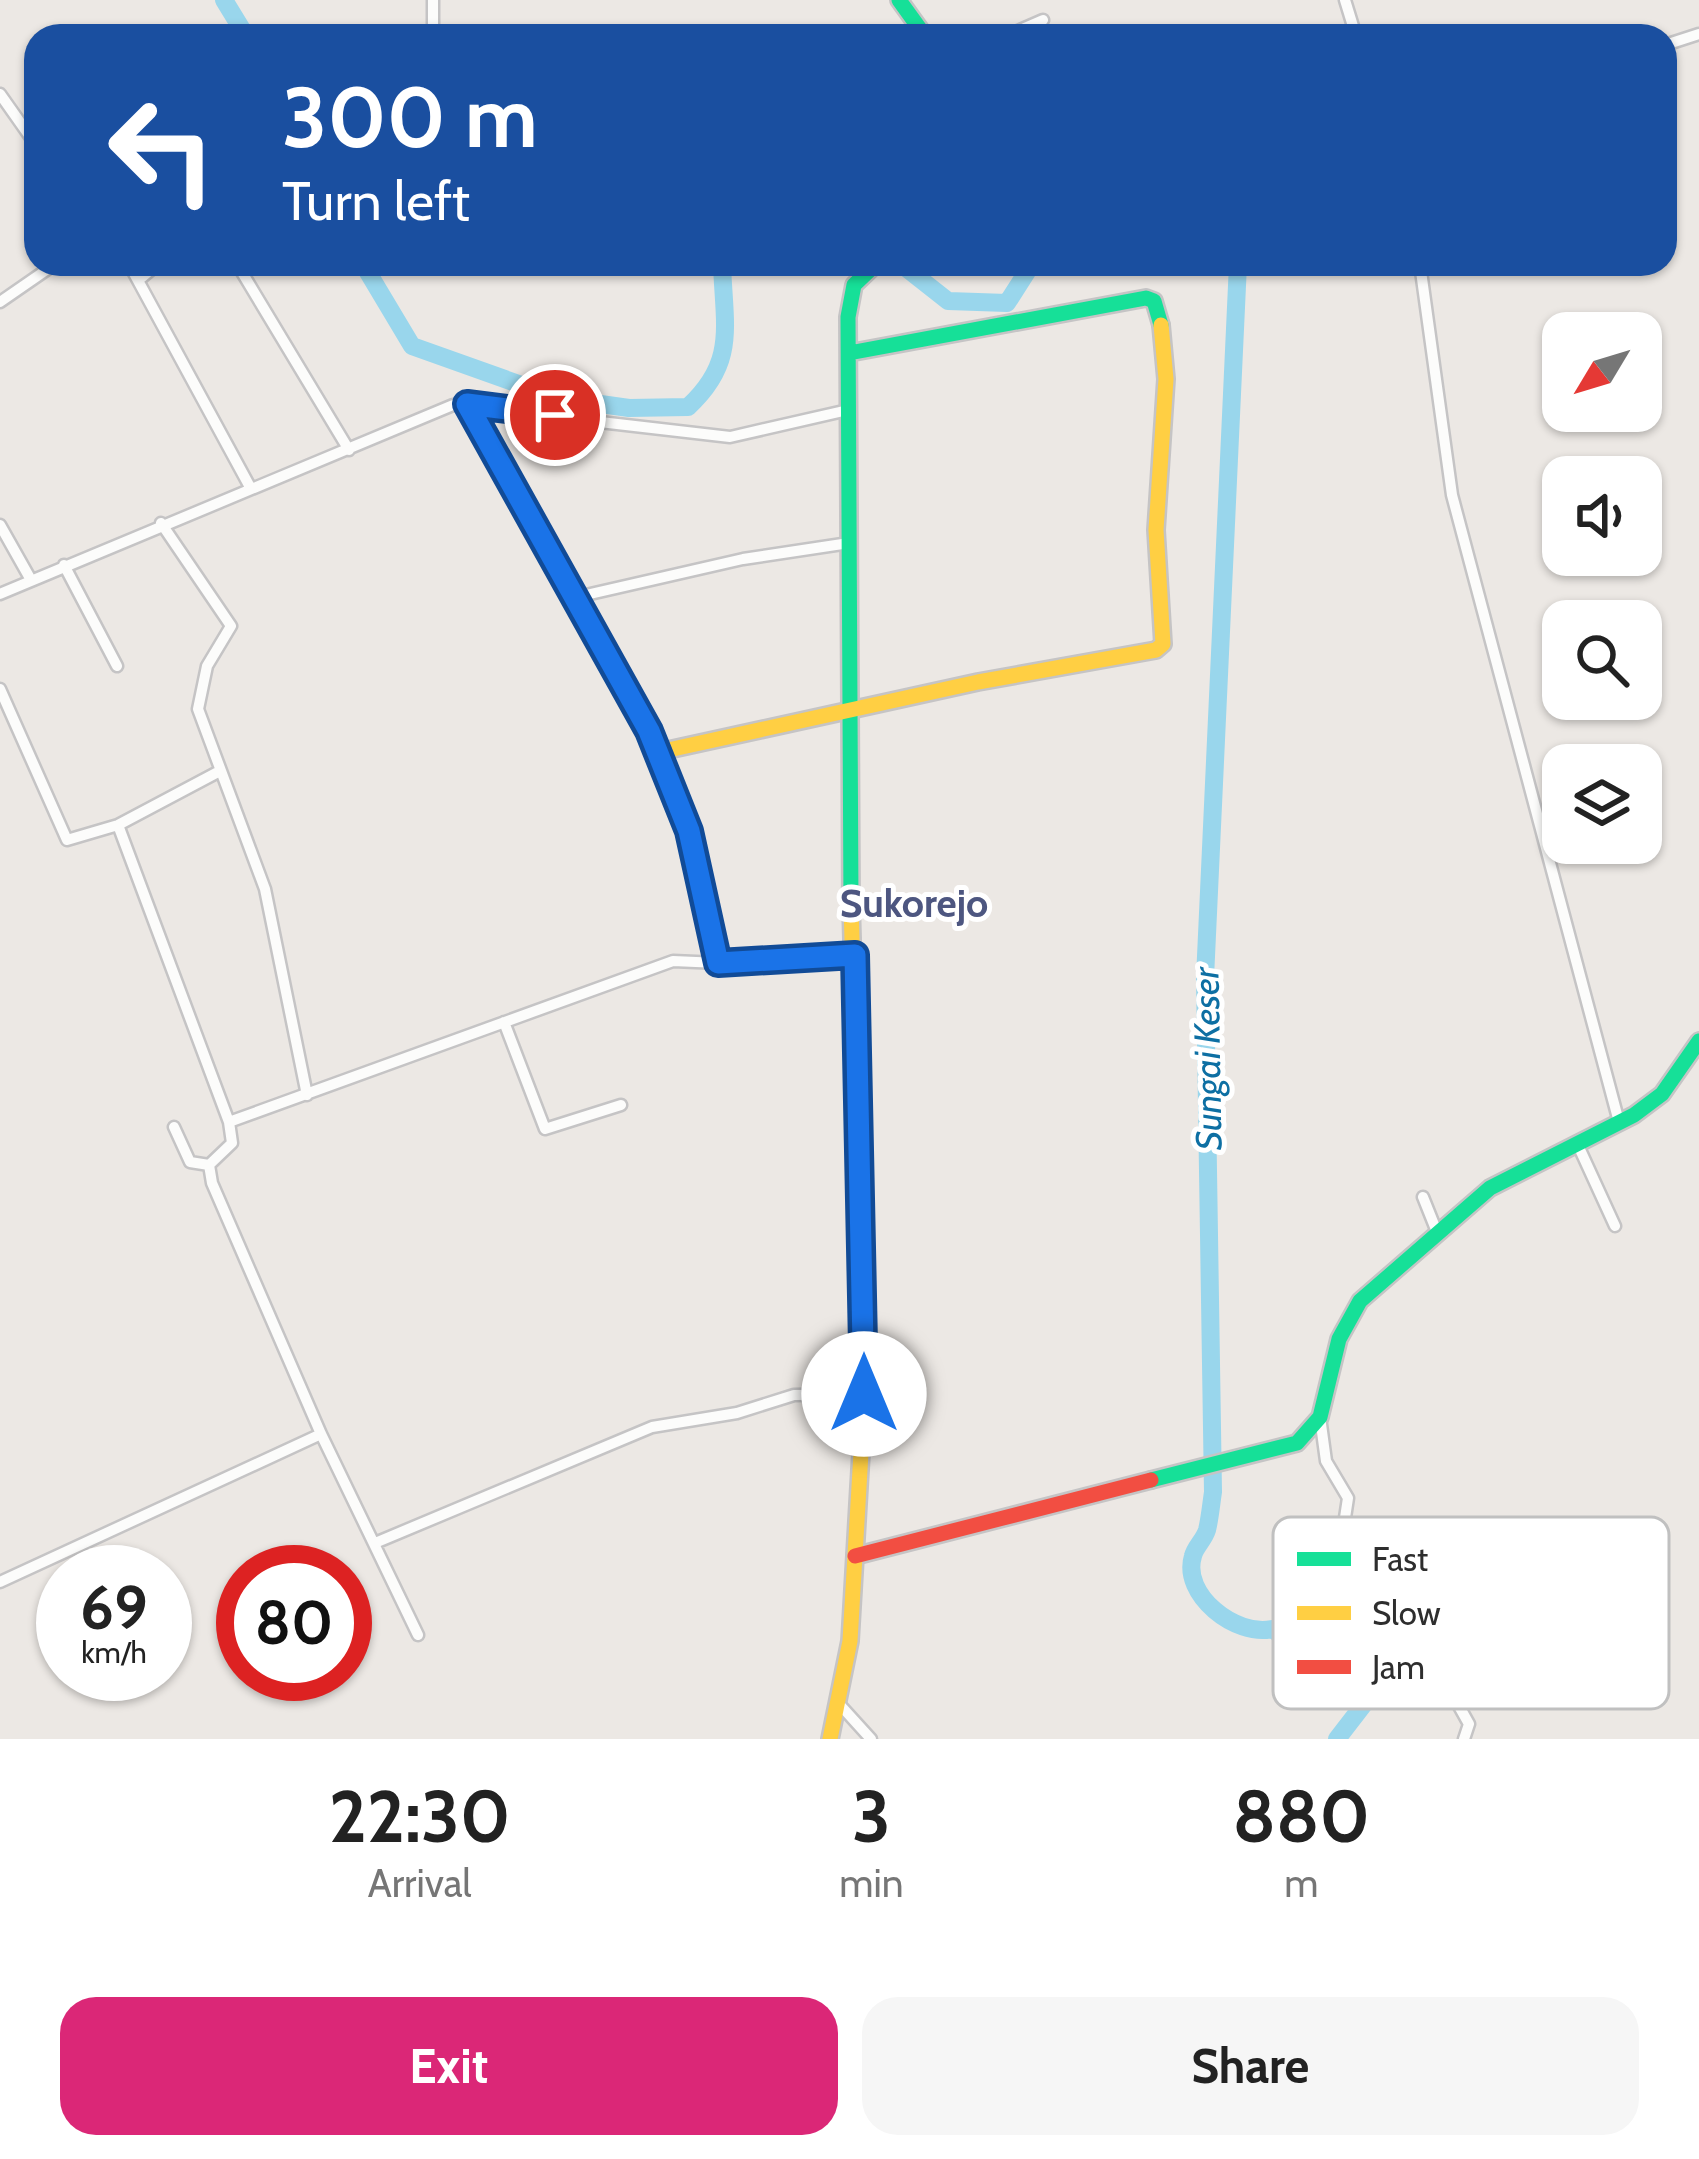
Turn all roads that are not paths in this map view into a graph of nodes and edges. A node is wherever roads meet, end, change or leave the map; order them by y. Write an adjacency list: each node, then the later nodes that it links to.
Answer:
1 (1043, 20): 2 (street)
2 (1034, 24)
3 (0, 94): 4 (street)
4 (24, 128)
5 (38, 276): 12 (street)
6 (138, 276): 11 (street)
7 (144, 276): 11 (street)
8 (244, 276): 16 (street)
9 (861, 276): 13 (main road)
10 (1422, 276): 37 (street)
11 (140, 279): 17 (street)
12 (0, 302)
13 (848, 353): 15 (main road); 27 (main road)
14 (467, 404): 15 (street); 16 (street); 24 (street)
15 (851, 409): 20 (main road)
16 (349, 450): 17 (street)
17 (250, 487): 18 (street)
18 (161, 523): 21 (street); 29 (street)
19 (0, 525): 22 (street)
20 (852, 542): 24 (street); 27 (main road)
21 (64, 565): 22 (street); 25 (street)
22 (31, 580): 23 (street)
23 (0, 594)
24 (578, 598): 28 (street)
25 (117, 667)
26 (0, 689): 30 (street)
27 (848, 709): 28 (main road); 31 (main road)
28 (658, 752): 32 (street)
29 (218, 772): 30 (street); 35 (street)
30 (118, 824): 38 (street)
31 (855, 955): 32 (street); 45 (main road)
32 (718, 963): 33 (street)
33 (504, 1022): 35 (street); 36 (street)
34 (1699, 1041): 37 (main road)
35 (307, 1095): 38 (street)
36 (621, 1105)
37 (1619, 1121): 40 (main road)
38 (229, 1122): 41 (street)
39 (174, 1127): 41 (street)
40 (1577, 1143): 43 (street); 44 (main road)
41 (209, 1165): 47 (street)
42 (1424, 1197): 44 (street)
43 (1615, 1226)
44 (1437, 1232): 46 (main road)
45 (864, 1394): 49 (street); 50 (main road)
46 (1320, 1417): 48 (street); 50 (main road)
47 (322, 1434): 49 (street); 51 (street)
48 (1345, 1517)
49 (375, 1544): 52 (street)
50 (855, 1556): 53 (main road)
51 (0, 1582)
52 (418, 1635)
53 (841, 1706): 55 (main road); 56 (street)
54 (1461, 1709): 57 (street)
55 (830, 1739)
56 (871, 1739)
57 (1464, 1739)

